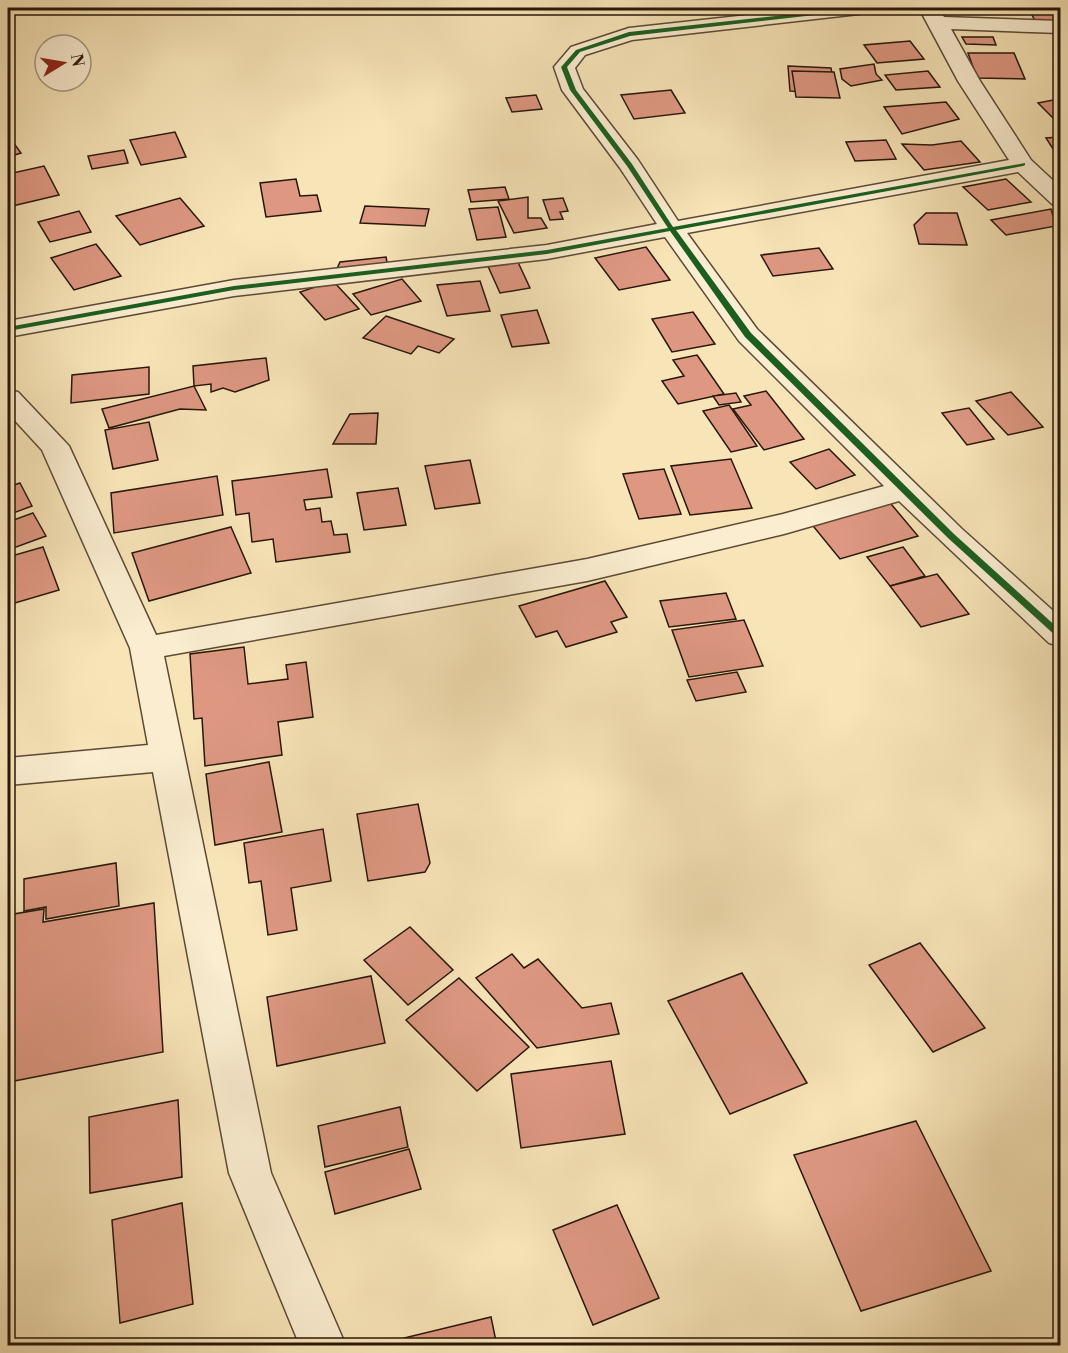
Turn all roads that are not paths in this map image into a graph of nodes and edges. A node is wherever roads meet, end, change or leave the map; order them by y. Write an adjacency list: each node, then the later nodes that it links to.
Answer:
1 (860, 8): 6 (street)
2 (927, 12): 3 (street); 4 (street)
3 (1060, 27)
4 (1023, 164): 5 (street); 6 (street)
5 (1060, 199)
6 (673, 231): 7 (street); 9 (street)
7 (8, 329)
8 (8, 398): 11 (street)
9 (905, 490): 10 (street); 11 (street)
10 (1060, 635)
11 (146, 648): 12 (street)
12 (168, 757): 13 (street); 14 (street)
13 (8, 772)
14 (323, 1346)

